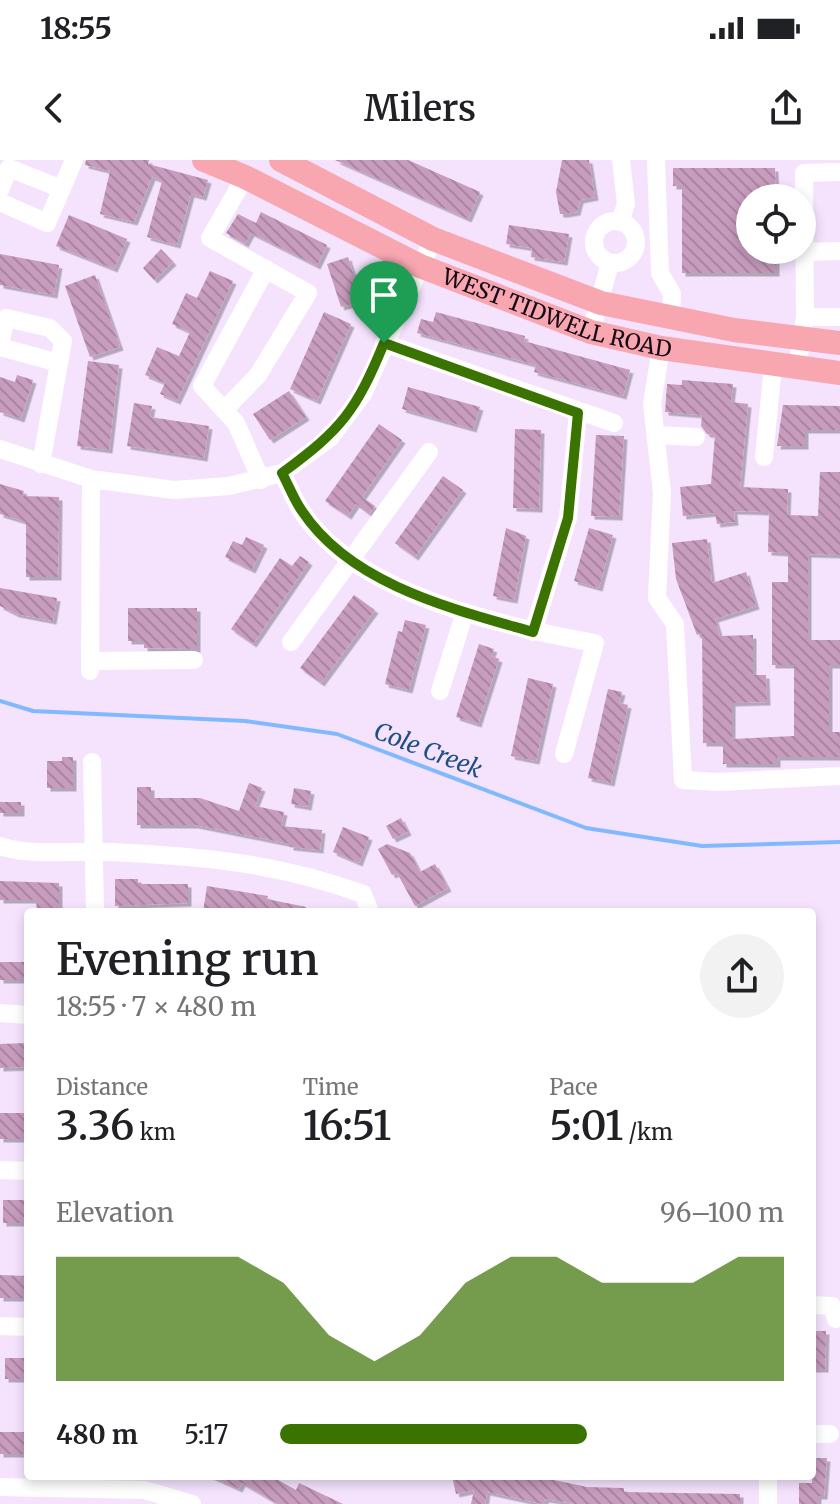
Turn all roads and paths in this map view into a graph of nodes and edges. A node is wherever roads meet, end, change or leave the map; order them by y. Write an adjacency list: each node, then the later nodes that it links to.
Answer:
1 (74, 160): 9 (street)
2 (204, 160): 6 (main road, WEST TIDWELL ROAD)
3 (281, 160): 13 (main road, WEST TIDWELL ROAD)
4 (621, 160): 12 (street)
5 (656, 160): 22 (street)
6 (251, 166): 18 (main road, WEST TIDWELL ROAD); 19 (street)
7 (802, 166): 8 (street)
8 (840, 172)
9 (62, 189): 10 (street); 11 (street)
10 (0, 190)
11 (0, 202)
12 (620, 222): 16 (street); 16 (street)
13 (433, 239): 18 (street); 20 (main road, WEST TIDWELL ROAD)
14 (840, 251): 15 (street)
15 (816, 252)
16 (610, 263): 20 (street)
17 (805, 264): 23 (street)
18 (420, 266): 24 (main road, WEST TIDWELL ROAD); 25 (street)
19 (266, 269): 32 (street); 32 (street)
20 (601, 303): 22 (main road, WEST TIDWELL ROAD); 24 (street)
21 (840, 317): 23 (street)
22 (671, 318): 23 (main road, WEST TIDWELL ROAD)
23 (802, 327): 26 (main road, WEST TIDWELL ROAD); 30 (street)
24 (591, 332): 28 (main road, WEST TIDWELL ROAD)
25 (384, 343): 33 (street); 41 (street)
26 (840, 343)
27 (0, 346): 29 (street); 29 (street)
28 (661, 348): 30 (main road, WEST TIDWELL ROAD); 35 (street)
29 (59, 363): 40 (street)
30 (785, 367): 31 (main road, WEST TIDWELL ROAD); 39 (street)
31 (840, 373)
32 (224, 410): 43 (street)
33 (578, 413): 34 (street); 46 (street)
34 (614, 423)
35 (657, 435): 36 (street); 52 (street)
36 (696, 437)
37 (0, 449): 40 (street)
38 (429, 452): 44 (street)
39 (764, 457)
40 (41, 464): 42 (street)
41 (282, 473): 43 (street); 44 (street)
42 (91, 479): 43 (street); 48 (street)
43 (261, 480)
44 (349, 559): 45 (street); 47 (street)
45 (465, 612): 46 (street); 49 (street)
46 (533, 632): 50 (street)
47 (291, 642)
48 (194, 660)
49 (440, 691)
50 (564, 754)
51 (92, 762): 54 (street)
52 (840, 776)
53 (0, 846): 54 (street)
54 (95, 851): 55 (street); 56 (street)
55 (95, 908)
56 (368, 908)
57 (0, 1013): 58 (street)
58 (24, 1015)
59 (0, 1170): 60 (street)
60 (24, 1171)
61 (816, 1305): 62 (street)
62 (836, 1319)
63 (0, 1326): 64 (street)
64 (24, 1327)
65 (768, 1480): 72 (street)
66 (100, 1482): 68 (street); 70 (street)
67 (0, 1487): 69 (street)
68 (65, 1496): 69 (street)
69 (37, 1497)
70 (138, 1497): 71 (street)
71 (192, 1504)
72 (768, 1504)

